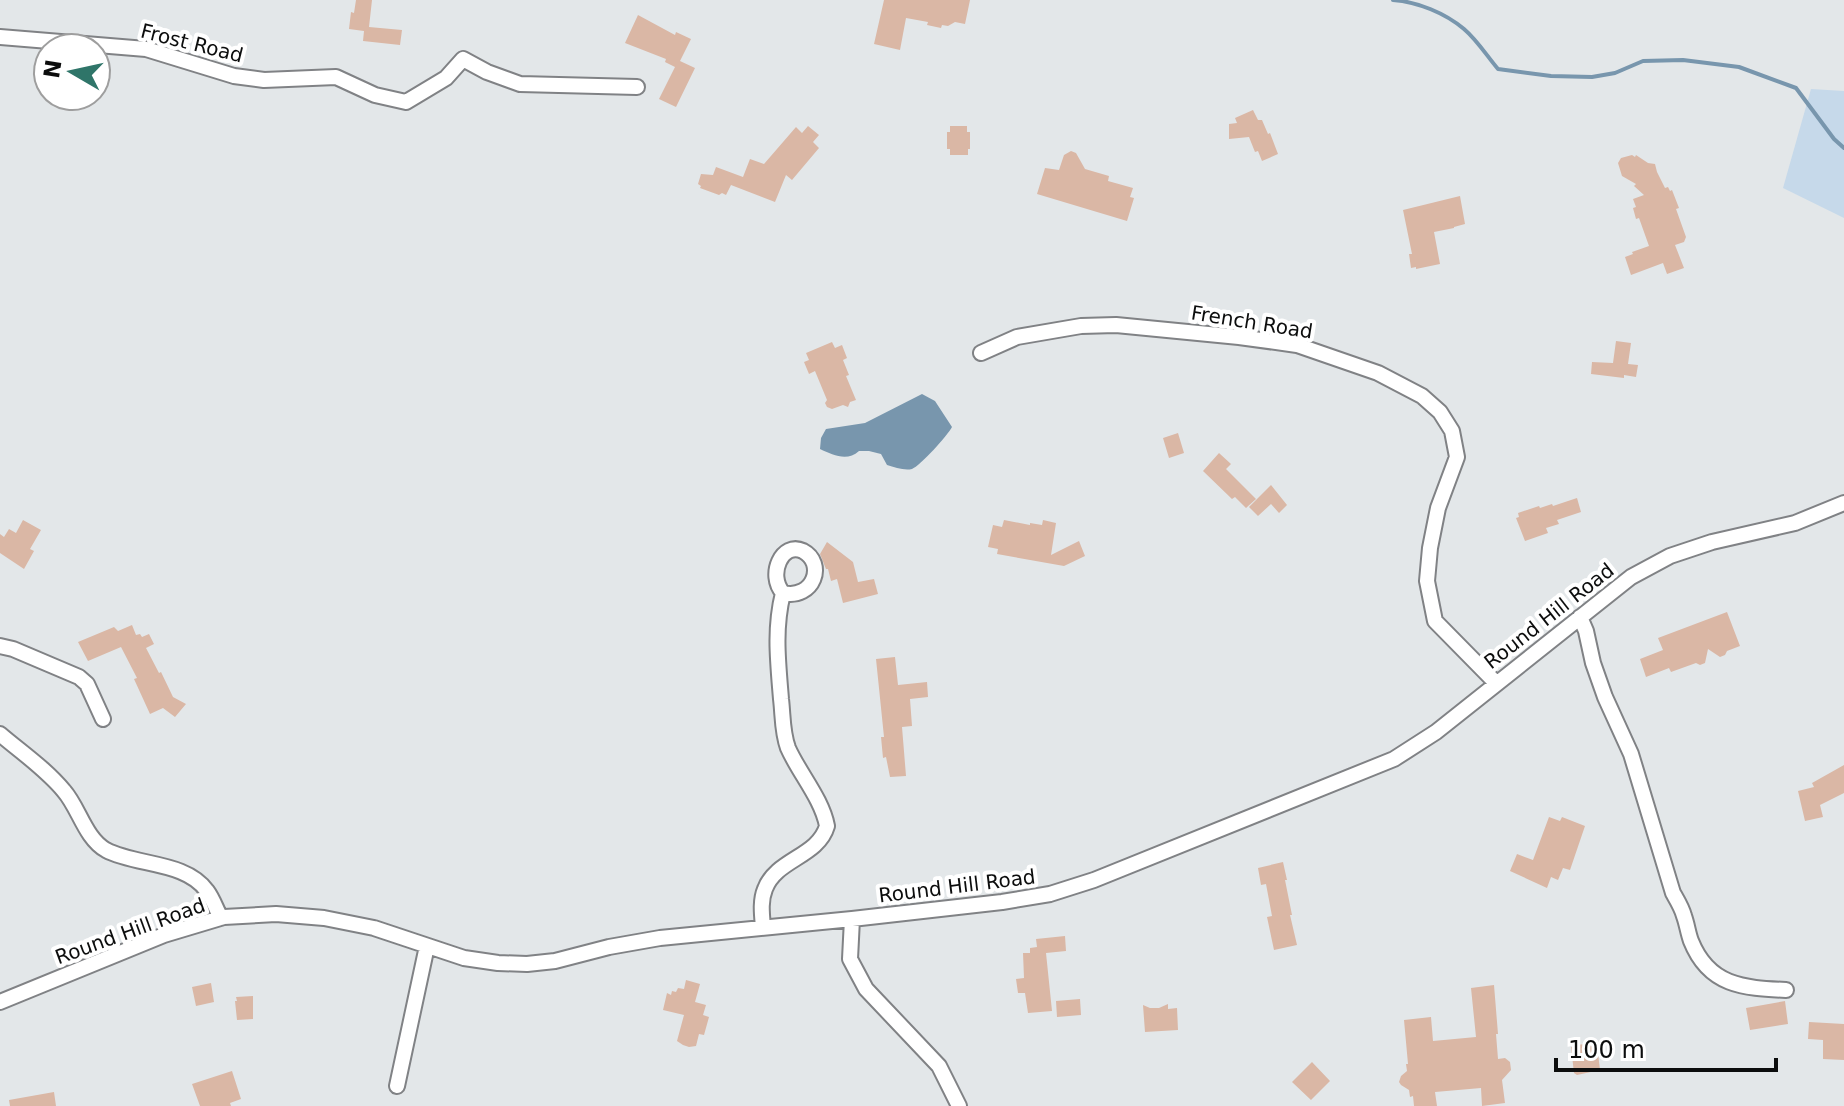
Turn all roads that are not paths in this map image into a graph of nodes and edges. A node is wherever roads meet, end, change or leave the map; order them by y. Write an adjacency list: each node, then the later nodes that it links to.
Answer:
1 (0, 37): 2 (street, Frost Road)
2 (637, 87)
3 (981, 353): 8 (street, French Road)
4 (1844, 503): 6 (street, Round Hill Road)
5 (783, 593): 13 (street)
6 (1580, 617): 8 (street, Round Hill Road); 15 (street)
7 (0, 646): 9 (street)
8 (1496, 683): 12 (street, Round Hill Road)
9 (103, 719)
10 (0, 734): 11 (street)
11 (221, 918): 14 (street, Round Hill Road); 16 (street, Round Hill Road)
12 (852, 919): 13 (street, Round Hill Road); 18 (street)
13 (763, 927): 14 (street, Round Hill Road)
14 (427, 946): 17 (street)
15 (1786, 990)
16 (0, 1002)
17 (397, 1086)
18 (959, 1106)

